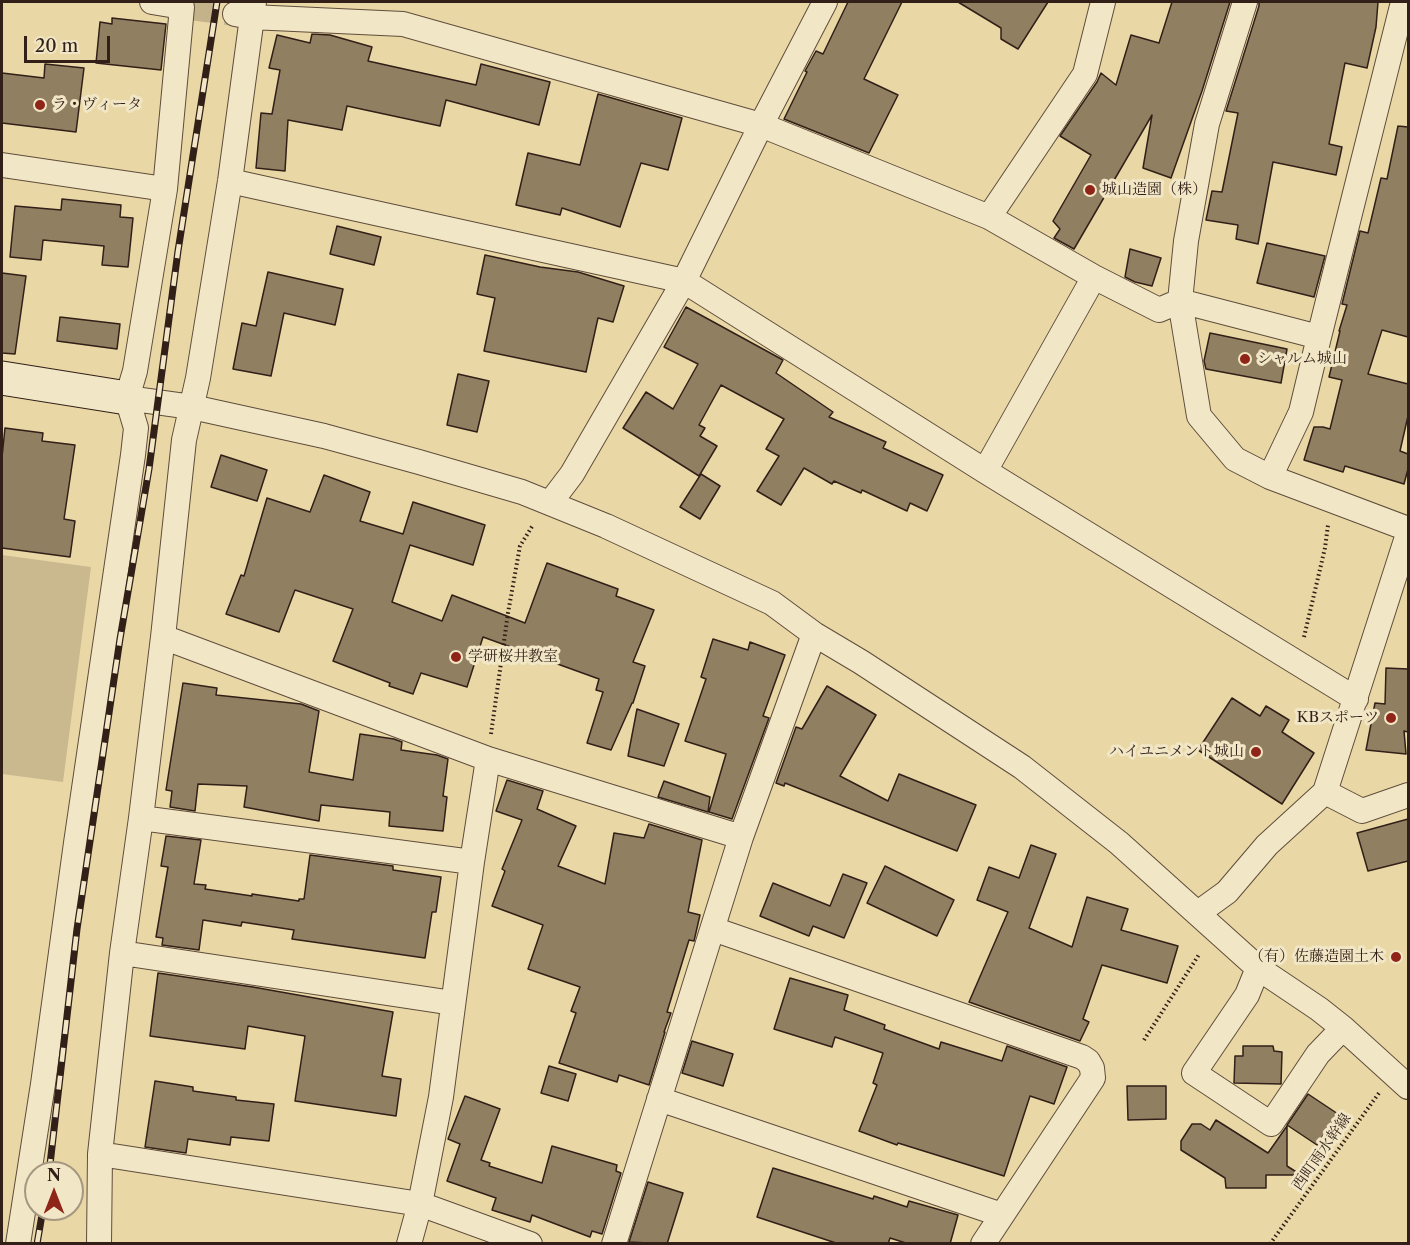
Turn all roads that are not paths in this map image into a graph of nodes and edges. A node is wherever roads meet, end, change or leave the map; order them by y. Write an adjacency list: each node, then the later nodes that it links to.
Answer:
1 (152, 2): 6 (street)
2 (825, 2): 8 (street)
3 (1103, 2): 12 (street)
4 (1245, 2): 15 (street)
5 (1403, 2): 16 (street)
6 (184, 5): 11 (street)
7 (247, 11): 8 (street); 10 (street)
8 (761, 125): 12 (street); 14 (street)
9 (2, 165): 11 (street)
10 (230, 181): 14 (street); 19 (street)
11 (165, 189): 18 (street)
12 (989, 217): 13 (street)
13 (1094, 277): 15 (street); 20 (street)
14 (684, 281): 20 (street); 22 (street)
15 (1180, 302): 16 (street); 21 (street)
16 (1319, 337): 21 (street)
17 (2, 378): 18 (street)
18 (127, 398): 19 (street); 45 (street)
19 (192, 407): 22 (street); 26 (street)
20 (986, 471): 27 (street)
21 (1270, 477): 23 (street)
22 (550, 503): 25 (street)
23 (1408, 530)
24 (1408, 534): 27 (street)
25 (814, 634): 32 (street); 34 (street)
26 (163, 637): 28 (street); 31 (street)
27 (1356, 699): 29 (street)
28 (488, 759): 32 (street); 33 (street)
29 (1325, 792): 30 (street); 34 (street)
30 (1408, 795)
31 (141, 818): 33 (street); 36 (street)
32 (741, 837): 35 (street)
33 (472, 862): 38 (street)
34 (1198, 913): 37 (street)
35 (713, 929): 41 (street); 44 (street)
36 (122, 953): 38 (street); 42 (street)
37 (1258, 968): 39 (street); 39 (street)
38 (453, 1004): 43 (street)
39 (1343, 1028): 40 (street)
40 (1401, 1081)
41 (659, 1099): 44 (street); 49 (street)
42 (100, 1154): 43 (street); 46 (street)
43 (420, 1204): 47 (street); 48 (street)
44 (1002, 1215): 50 (street)
45 (18, 1244)
46 (99, 1244)
47 (409, 1244)
48 (530, 1244)
49 (614, 1244)
50 (983, 1244)

